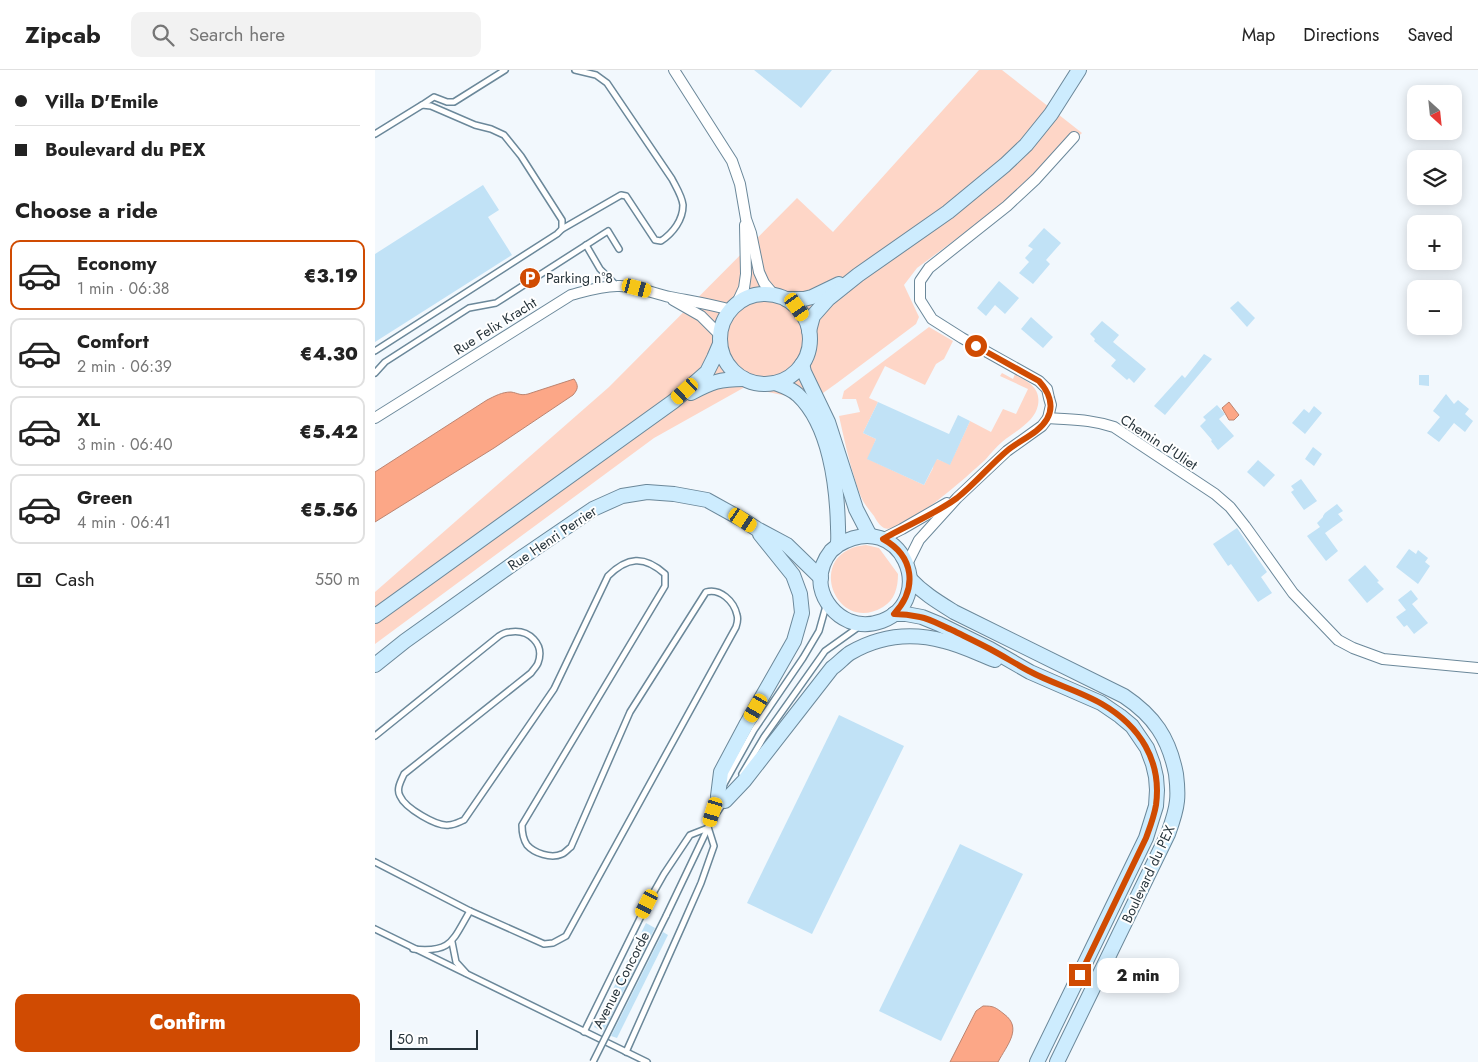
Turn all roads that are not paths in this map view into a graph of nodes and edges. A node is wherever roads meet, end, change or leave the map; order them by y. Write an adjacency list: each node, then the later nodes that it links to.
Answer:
1 (505, 70): 5 (lane)
2 (575, 70): 9 (lane)
3 (674, 70): 8 (street)
4 (1079, 70): 12 (main road)
5 (422, 105): 6 (lane); 9 (lane)
6 (375, 134)
7 (1074, 137): 26 (street)
8 (746, 219): 15 (street); 16 (street)
9 (563, 228): 19 (lane)
10 (585, 245): 11 (lane); 13 (lane); 21 (lane)
11 (619, 249)
12 (858, 276): 15 (main road); 17 (main road)
13 (617, 286): 14 (street, Rue Felix Kracht); 25 (street, Rue Felix Kracht)
14 (668, 296): 16 (street, Rue Felix Kracht); 18 (street, Rue Felix Kracht)
15 (780, 297): 16 (main road); 17 (main road)
16 (733, 307): 18 (main road)
17 (809, 331): 20 (main road)
18 (720, 340): 22 (main road); 24 (main road)
19 (375, 351)
20 (802, 364): 23 (main road); 29 (main road)
21 (375, 373)
22 (744, 379): 23 (main road); 24 (main road)
23 (775, 383): 30 (main road)
24 (674, 401): 36 (main road)
25 (375, 418)
26 (1048, 418): 27 (street); 39 (street, Chemin d'Uliet)
27 (957, 498): 29 (street); 31 (street)
28 (757, 529): 32 (main road, Rue Henri Perrier); 38 (main road, Rue Henri Perrier); 42 (main road)
29 (877, 537): 30 (main road); 31 (main road)
30 (838, 545): 32 (main road)
31 (907, 564): 33 (main road)
32 (821, 578): 34 (main road)
33 (910, 579): 35 (main road); 55 (main road, Boulevard du PEX)
34 (827, 603): 37 (main road); 42 (lane, Avenue Concorde)
35 (894, 614): 37 (main road); 40 (main road, Boulevard du PEX)
36 (375, 616)
37 (863, 624): 42 (lane, Avenue Concorde)
38 (375, 665)
39 (1477, 667)
40 (1031, 672): 42 (main road); 52 (main road, Boulevard du PEX)
41 (375, 736): 45 (lane)
42 (721, 798): 43 (lane, Avenue Concorde); 43 (lane, Avenue Concorde)
43 (708, 827): 50 (lane, Avenue Concorde); 51 (lane, Avenue Concorde); 53 (lane, Avenue Concorde, bridge)
44 (375, 862): 45 (lane)
45 (470, 911): 47 (lane)
46 (375, 929): 48 (lane)
47 (452, 942): 48 (lane); 49 (lane)
48 (413, 949): 49 (lane)
49 (468, 975): 50 (lane)
50 (584, 1032): 51 (lane)
51 (625, 1052): 54 (lane)
52 (1035, 1060)
53 (593, 1062)
54 (647, 1062)
55 (1057, 1062)

